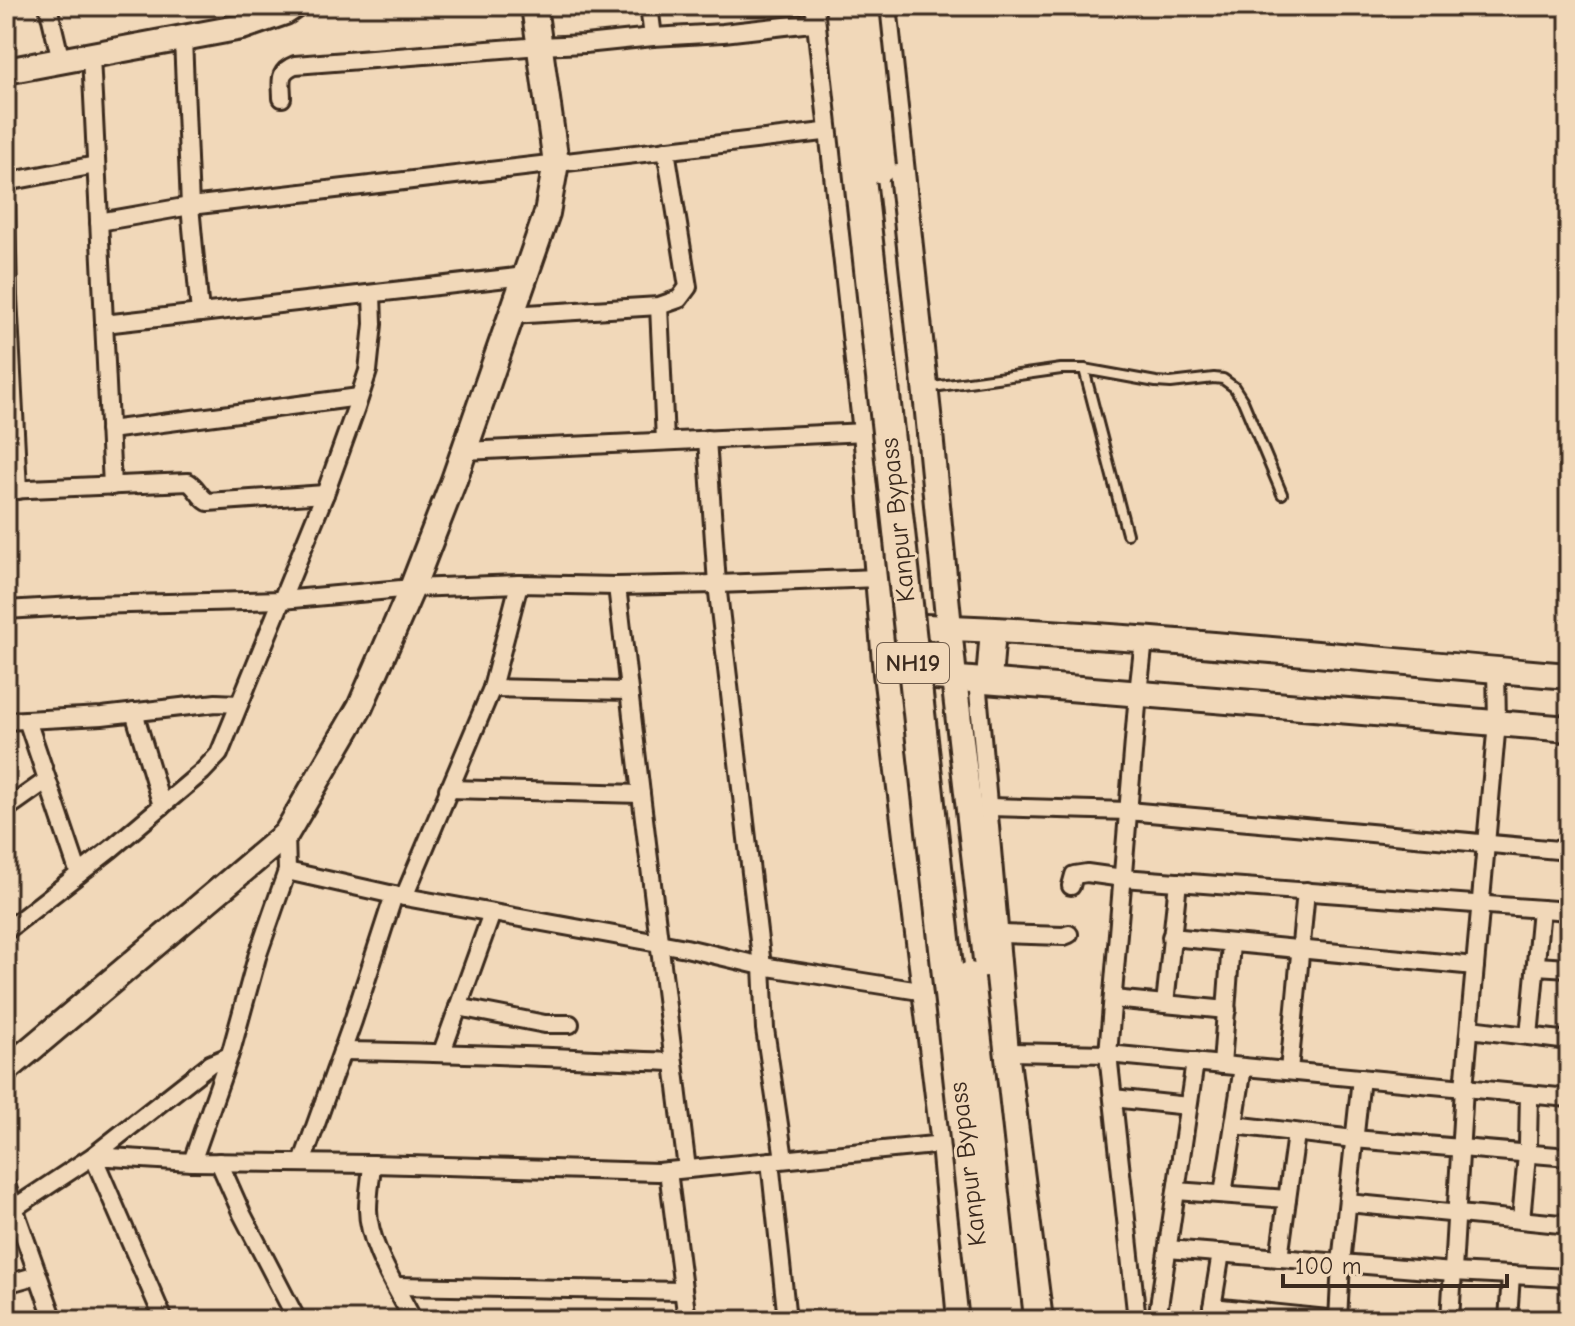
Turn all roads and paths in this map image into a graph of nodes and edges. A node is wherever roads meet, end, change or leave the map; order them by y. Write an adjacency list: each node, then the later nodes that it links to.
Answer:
1 (48, 6): 12 (street)
2 (534, 6): 10 (street)
3 (649, 6): 8 (street)
4 (863, 6): 171 (highway, Kanpur Bypass / NH19, bridge)
5 (884, 6): 32 (street)
6 (287, 8): 9 (street)
7 (827, 11): 8 (street); 15 (street); 170 (highway, Kanpur Bypass / NH19, bridge)
8 (653, 37): 10 (street)
9 (183, 39): 11 (street); 20 (street)
10 (540, 46): 14 (street); 17 (street)
11 (91, 56): 12 (street); 18 (street)
12 (61, 61): 13 (street)
13 (6, 71)
14 (282, 98)
15 (832, 131): 16 (street); 35 (street)
16 (666, 150): 17 (street); 26 (street)
17 (556, 163): 20 (street); 23 (street)
18 (96, 165): 19 (street); 22 (street)
19 (6, 182)
20 (190, 206): 22 (street); 27 (street)
21 (6, 207): 25 (street)
22 (99, 222): 29 (street)
23 (525, 276): 24 (street); 28 (street)
24 (372, 294): 27 (street); 33 (street)
25 (7, 296): 31 (street)
26 (659, 306): 28 (street); 37 (street)
27 (200, 313): 29 (street)
28 (511, 315): 38 (street)
29 (104, 324): 34 (street)
30 (1084, 369): 32 (lane); 42 (lane); 43 (lane)
31 (9, 376): 40 (street)
32 (925, 388): 52 (street)
33 (359, 397): 34 (street); 41 (street)
34 (109, 430): 39 (street)
35 (866, 432): 36 (street); 44 (street)
36 (707, 439): 37 (street); 46 (street)
37 (665, 441): 38 (street)
38 (464, 451): 48 (street)
39 (112, 486): 40 (street); 41 (street)
40 (12, 490)
41 (325, 494): 49 (street)
42 (1282, 494)
43 (1127, 534)
44 (878, 578): 46 (street); 51 (street)
45 (519, 584): 47 (street); 48 (street); 59 (street)
46 (717, 584): 47 (street); 96 (street)
47 (617, 586): 60 (street)
48 (412, 588): 49 (street); 75 (street)
49 (282, 600): 50 (street); 62 (street)
50 (6, 610)
51 (882, 626): 52 (street); 56 (street)
52 (949, 628): 53 (street); 58 (street)
53 (993, 630): 54 (street); 58 (street)
54 (1144, 640): 55 (street); 61 (street)
55 (1496, 670): 57 (street); 66 (street)
56 (886, 674): 58 (street); 100 (street)
57 (1569, 676)
58 (974, 679): 61 (street); 72 (street); 172 (street)
59 (492, 688): 60 (street); 69 (street)
60 (628, 691): 70 (street)
61 (1138, 693): 66 (street); 74 (street)
62 (239, 704): 63 (street); 71 (street)
63 (134, 712): 64 (street); 71 (street)
64 (27, 720): 65 (street); 68 (street)
65 (6, 721)
66 (1497, 722): 67 (street); 76 (street)
67 (1569, 729)
68 (47, 780): 73 (street); 79 (street)
69 (448, 789): 70 (street); 84 (street)
70 (641, 794): 94 (street)
71 (162, 806): 79 (street)
72 (988, 807): 74 (street); 90 (street)
73 (6, 809)
74 (1128, 811): 76 (street); 80 (street)
75 (286, 834): 78 (street); 118 (street)
76 (1486, 843): 77 (street); 85 (street)
77 (1569, 851)
78 (287, 871): 84 (street); 113 (street)
79 (79, 874): 89 (street)
80 (1123, 878): 81 (street); 82 (street); 101 (street)
81 (1068, 879)
82 (1178, 882): 83 (street); 92 (street)
83 (1306, 891): 85 (street); 95 (street)
84 (399, 896): 88 (street); 109 (street)
85 (1481, 904): 86 (street); 97 (street)
86 (1541, 909): 87 (street); 98 (street)
87 (1569, 911)
88 (492, 913): 94 (street); 103 (street)
89 (6, 931)
90 (1000, 934): 91 (street); 111 (street)
91 (1069, 934)
92 (1171, 937): 93 (street); 102 (street)
93 (1231, 943): 95 (street); 104 (street)
94 (659, 944): 96 (street); 114 (street)
95 (1301, 949): 97 (street); 119 (street)
96 (762, 966): 100 (street); 134 (street)
97 (1475, 966): 106 (street)
98 (1536, 966): 99 (street); 107 (street)
99 (1569, 968)
100 (926, 992): 129 (street)
101 (1113, 999): 102 (street); 112 (street)
102 (1165, 1004): 104 (street)
103 (458, 1007): 105 (street); 110 (street)
104 (1227, 1010): 116 (street)
105 (570, 1024)
106 (1470, 1029): 107 (street); 121 (street)
107 (1529, 1036): 108 (street)
108 (1569, 1041)
109 (342, 1051): 110 (street); 137 (street)
110 (442, 1052): 114 (street)
111 (1010, 1052): 112 (street); 173 (street)
112 (1108, 1054): 115 (street); 123 (street)
113 (229, 1056): 132 (street); 135 (street)
114 (673, 1062): 139 (street)
115 (1195, 1062): 116 (street); 125 (street)
116 (1222, 1065): 117 (street)
117 (1243, 1067): 119 (street); 126 (street)
118 (6, 1070)
119 (1289, 1071): 120 (street)
120 (1361, 1078): 121 (street); 128 (street)
121 (1464, 1088): 122 (street); 130 (street)
122 (1529, 1094): 124 (street); 131 (street)
123 (1113, 1098): 125 (street); 174 (street)
124 (1569, 1098)
125 (1188, 1106): 142 (street)
126 (1234, 1125): 127 (street); 143 (street)
127 (1296, 1134): 128 (street); 144 (street)
128 (1354, 1139): 130 (street); 145 (street)
129 (944, 1144): 134 (street); 169 (street)
130 (1460, 1149): 131 (street); 147 (street)
131 (1527, 1153): 133 (street); 148 (street)
132 (93, 1156): 135 (street); 146 (street); 164 (street)
133 (1569, 1157)
134 (777, 1160): 139 (street); 168 (street)
135 (192, 1162): 136 (street)
136 (219, 1162): 137 (street); 165 (street)
137 (302, 1163): 138 (street)
138 (372, 1164): 140 (street); 159 (street)
139 (687, 1169): 140 (street)
140 (668, 1171): 160 (street)
141 (6, 1185): 146 (street)
142 (1176, 1191): 143 (street); 150 (street)
143 (1223, 1194): 144 (street)
144 (1287, 1199): 152 (street)
145 (1348, 1203): 147 (street); 153 (street)
146 (14, 1208): 155 (street)
147 (1456, 1213): 148 (street); 154 (street)
148 (1521, 1220): 149 (street)
149 (1569, 1221)
150 (1168, 1249): 151 (street); 175 (street)
151 (1221, 1253): 152 (street); 161 (street)
152 (1279, 1258): 153 (street)
153 (1341, 1263): 154 (street); 176 (street)
154 (1453, 1272): 156 (street); 177 (street)
155 (38, 1275): 158 (street); 163 (street)
156 (1511, 1275): 157 (street); 178 (street)
157 (1569, 1278)
158 (6, 1284)
159 (396, 1286): 160 (street); 166 (street)
160 (683, 1291): 167 (street)
161 (1211, 1313): 162 (street)
162 (1279, 1317): 176 (street)
163 (54, 1320)
164 (164, 1320)
165 (297, 1320)
166 (413, 1320)
167 (687, 1320)
168 (787, 1320)
169 (960, 1320)
170 (986, 1320)
171 (1007, 1320)
172 (1027, 1320)
173 (1044, 1320)
174 (1137, 1320)
175 (1157, 1320)
176 (1338, 1320)
177 (1450, 1320)
178 (1508, 1320)

